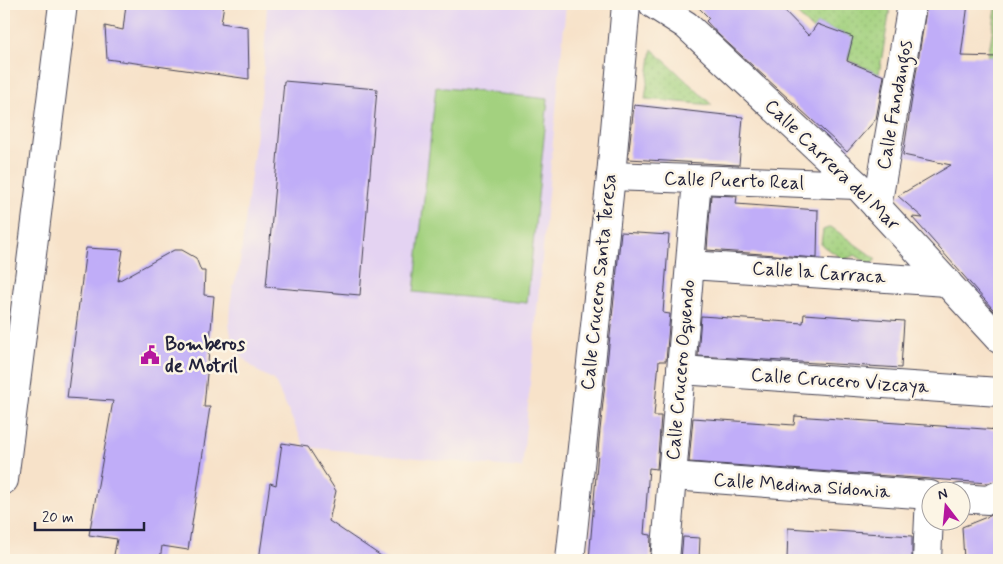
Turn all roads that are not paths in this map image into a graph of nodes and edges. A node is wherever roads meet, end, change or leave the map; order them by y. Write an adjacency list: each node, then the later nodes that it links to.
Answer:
1 (63, 4): 15 (main road)
2 (626, 4): 5 (main road, Calle Crucero Santa Teresa)
3 (653, 4): 7 (main road, Calle Carrera del Mar)
4 (912, 4): 8 (main road, Calle Fandangos)
5 (611, 176): 6 (main road, Calle Puerto Real); 20 (main road, Calle Crucero Santa Teresa)
6 (697, 180): 7 (main road, Calle Puerto Real); 9 (main road, Calle Crucero Oquendo)
7 (857, 185): 8 (main road, Calle Carrera del Mar)
8 (878, 206): 10 (main road, Calle Carrera del Mar)
9 (690, 265): 10 (main road, Calle la Carraca); 12 (main road, Calle Crucero Oquendo)
10 (947, 282): 11 (main road, Calle Carrera del Mar)
11 (999, 339)
12 (681, 370): 13 (main road, Calle Crucero Vizcaya); 14 (main road, Calle Crucero Oquendo)
13 (999, 392)
14 (672, 476): 16 (main road, Calle Medina Sidonia); 21 (main road, Calle Crucero Oquendo)
15 (4, 480)
16 (920, 495)
17 (999, 495): 18 (main road)
18 (970, 499)
19 (928, 532): 22 (main road)
20 (570, 560)
21 (665, 560)
22 (926, 560)

